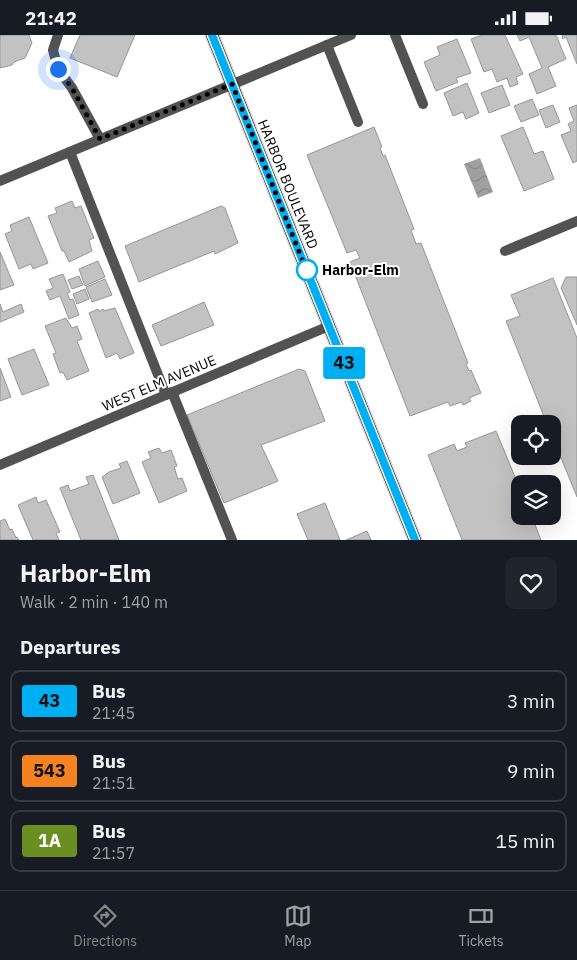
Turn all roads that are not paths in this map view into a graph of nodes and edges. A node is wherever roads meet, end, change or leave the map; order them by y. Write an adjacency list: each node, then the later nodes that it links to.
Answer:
1 (58, 35): 9 (street)
2 (212, 35): 6 (main road, HARBOR BOULEVARD)
3 (351, 35): 5 (street)
4 (395, 35): 7 (street)
5 (327, 45): 6 (street); 8 (street)
6 (232, 84): 9 (street); 14 (main road, HARBOR BOULEVARD)
7 (423, 104)
8 (358, 122)
9 (100, 139): 10 (street)
10 (70, 152): 11 (street); 15 (street)
11 (0, 181)
12 (577, 221): 13 (street)
13 (505, 251)
14 (329, 326): 15 (street, WEST ELM AVENUE); 18 (main road, HARBOR BOULEVARD)
15 (169, 393): 16 (street, WEST ELM AVENUE); 17 (street)
16 (0, 465)
17 (232, 540)
18 (415, 540)

